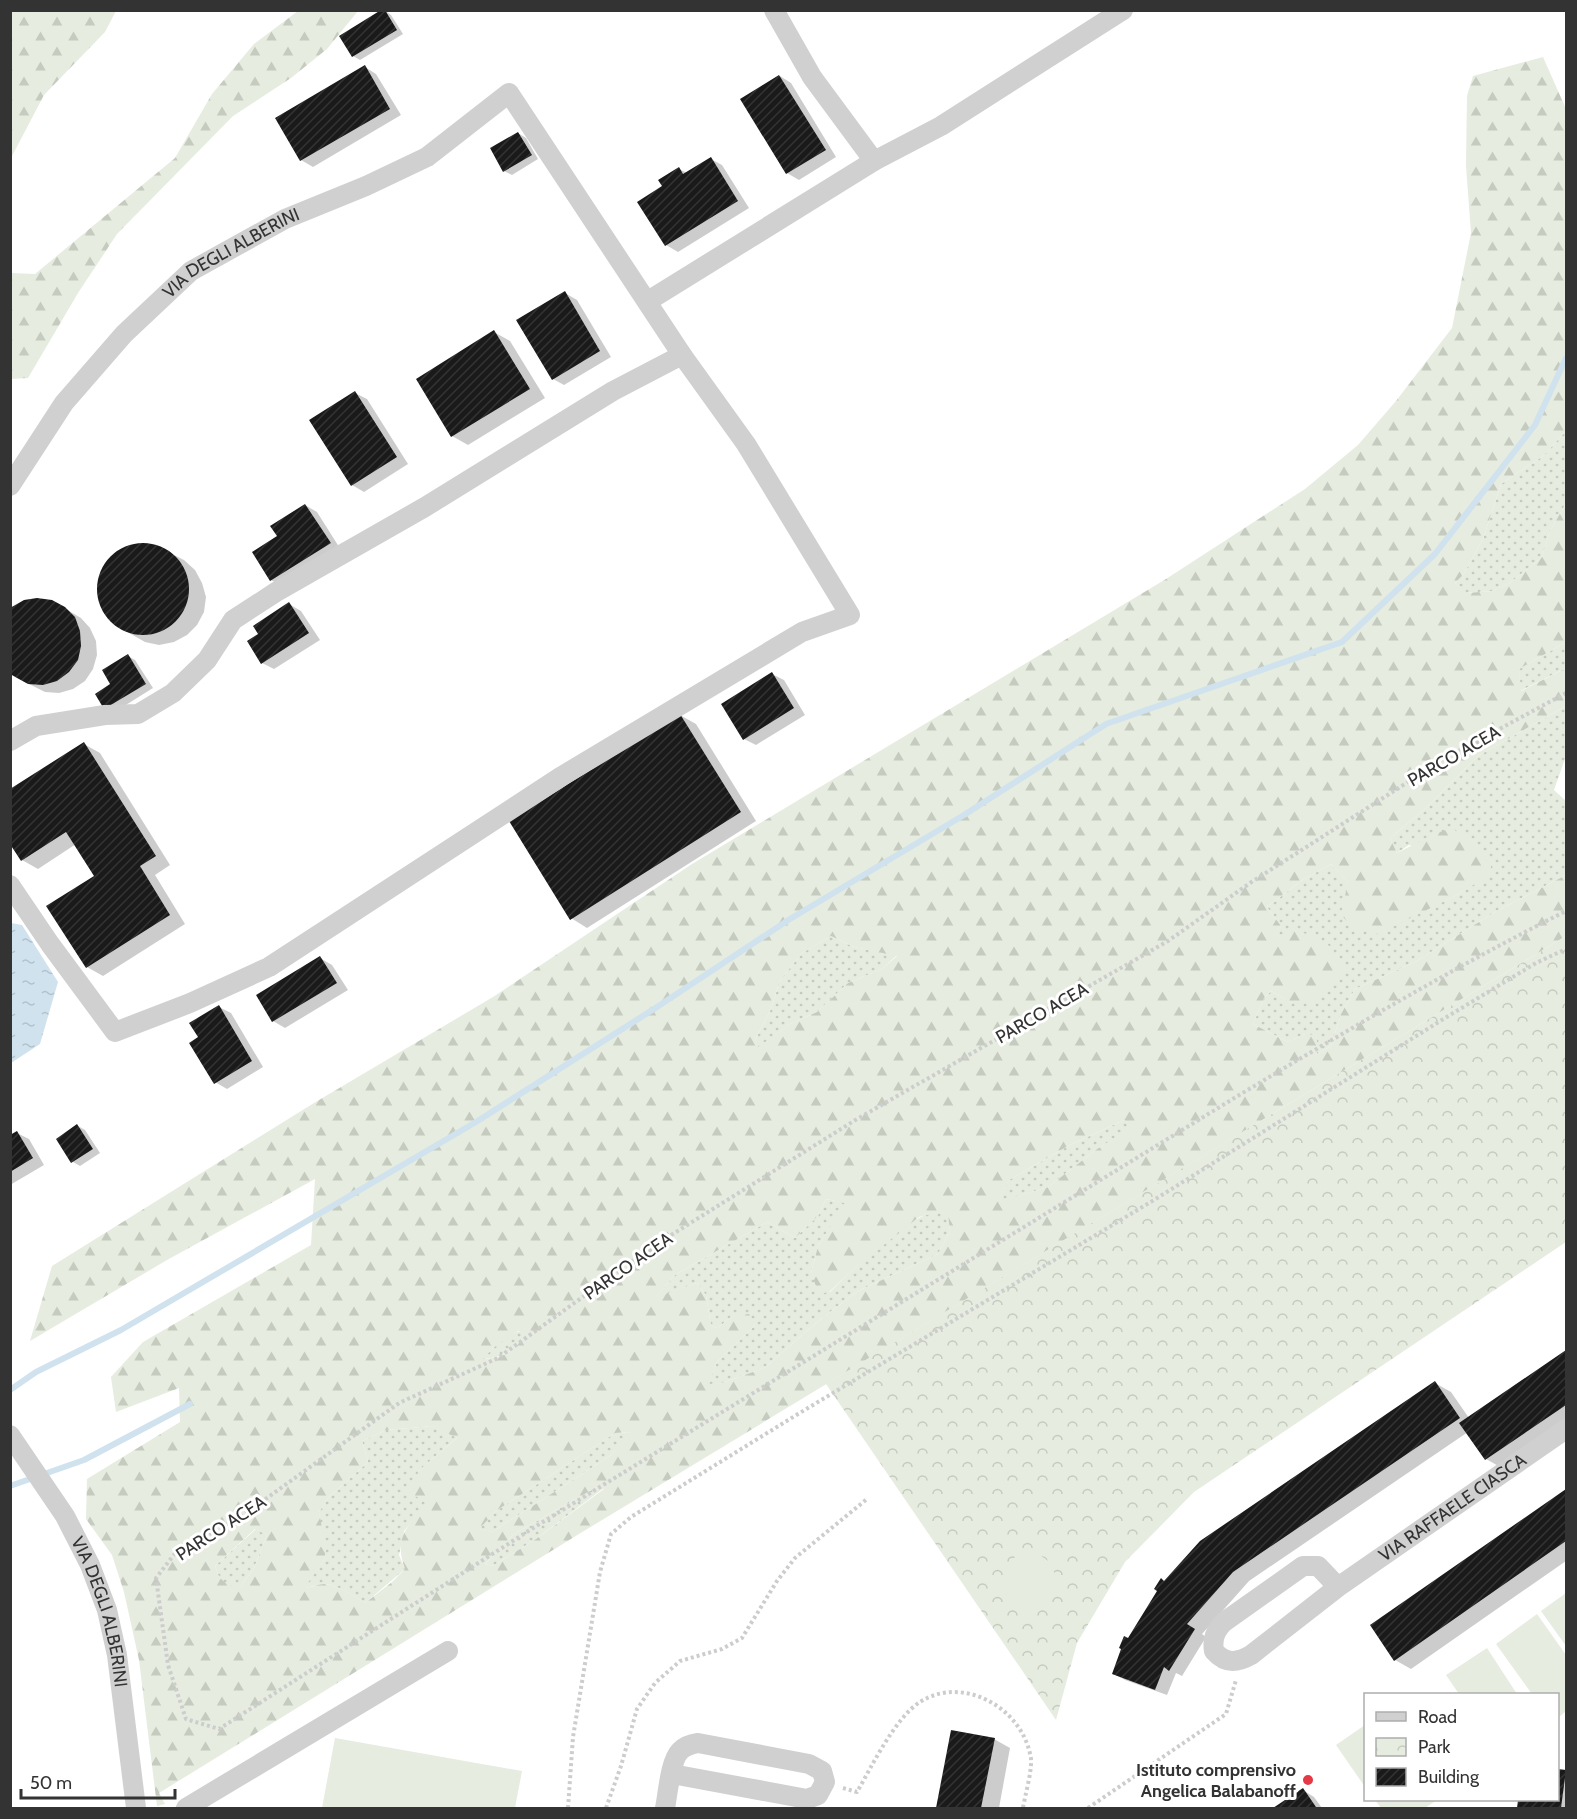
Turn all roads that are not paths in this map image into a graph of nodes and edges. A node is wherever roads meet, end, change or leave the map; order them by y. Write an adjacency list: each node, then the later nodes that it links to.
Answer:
1 (774, 10): 3 (street)
2 (1123, 10): 3 (street)
3 (874, 161): 4 (street)
4 (648, 301): 5 (street); 6 (street, VIA DEGLI ALBERINI)
5 (682, 355): 7 (street); 8 (street)
6 (10, 486)
7 (10, 741)
8 (10, 885)
9 (1566, 1429): 11 (street, VIA RAFFAELE CIASCA)
10 (10, 1435): 15 (street, VIA DEGLI ALBERINI)
11 (1338, 1587): 11 (street, VIA RAFFAELE CIASCA)
12 (447, 1651): 14 (street)
13 (672, 1774): 13 (street); 16 (street)
14 (195, 1806)
15 (136, 1809)
16 (665, 1809)

